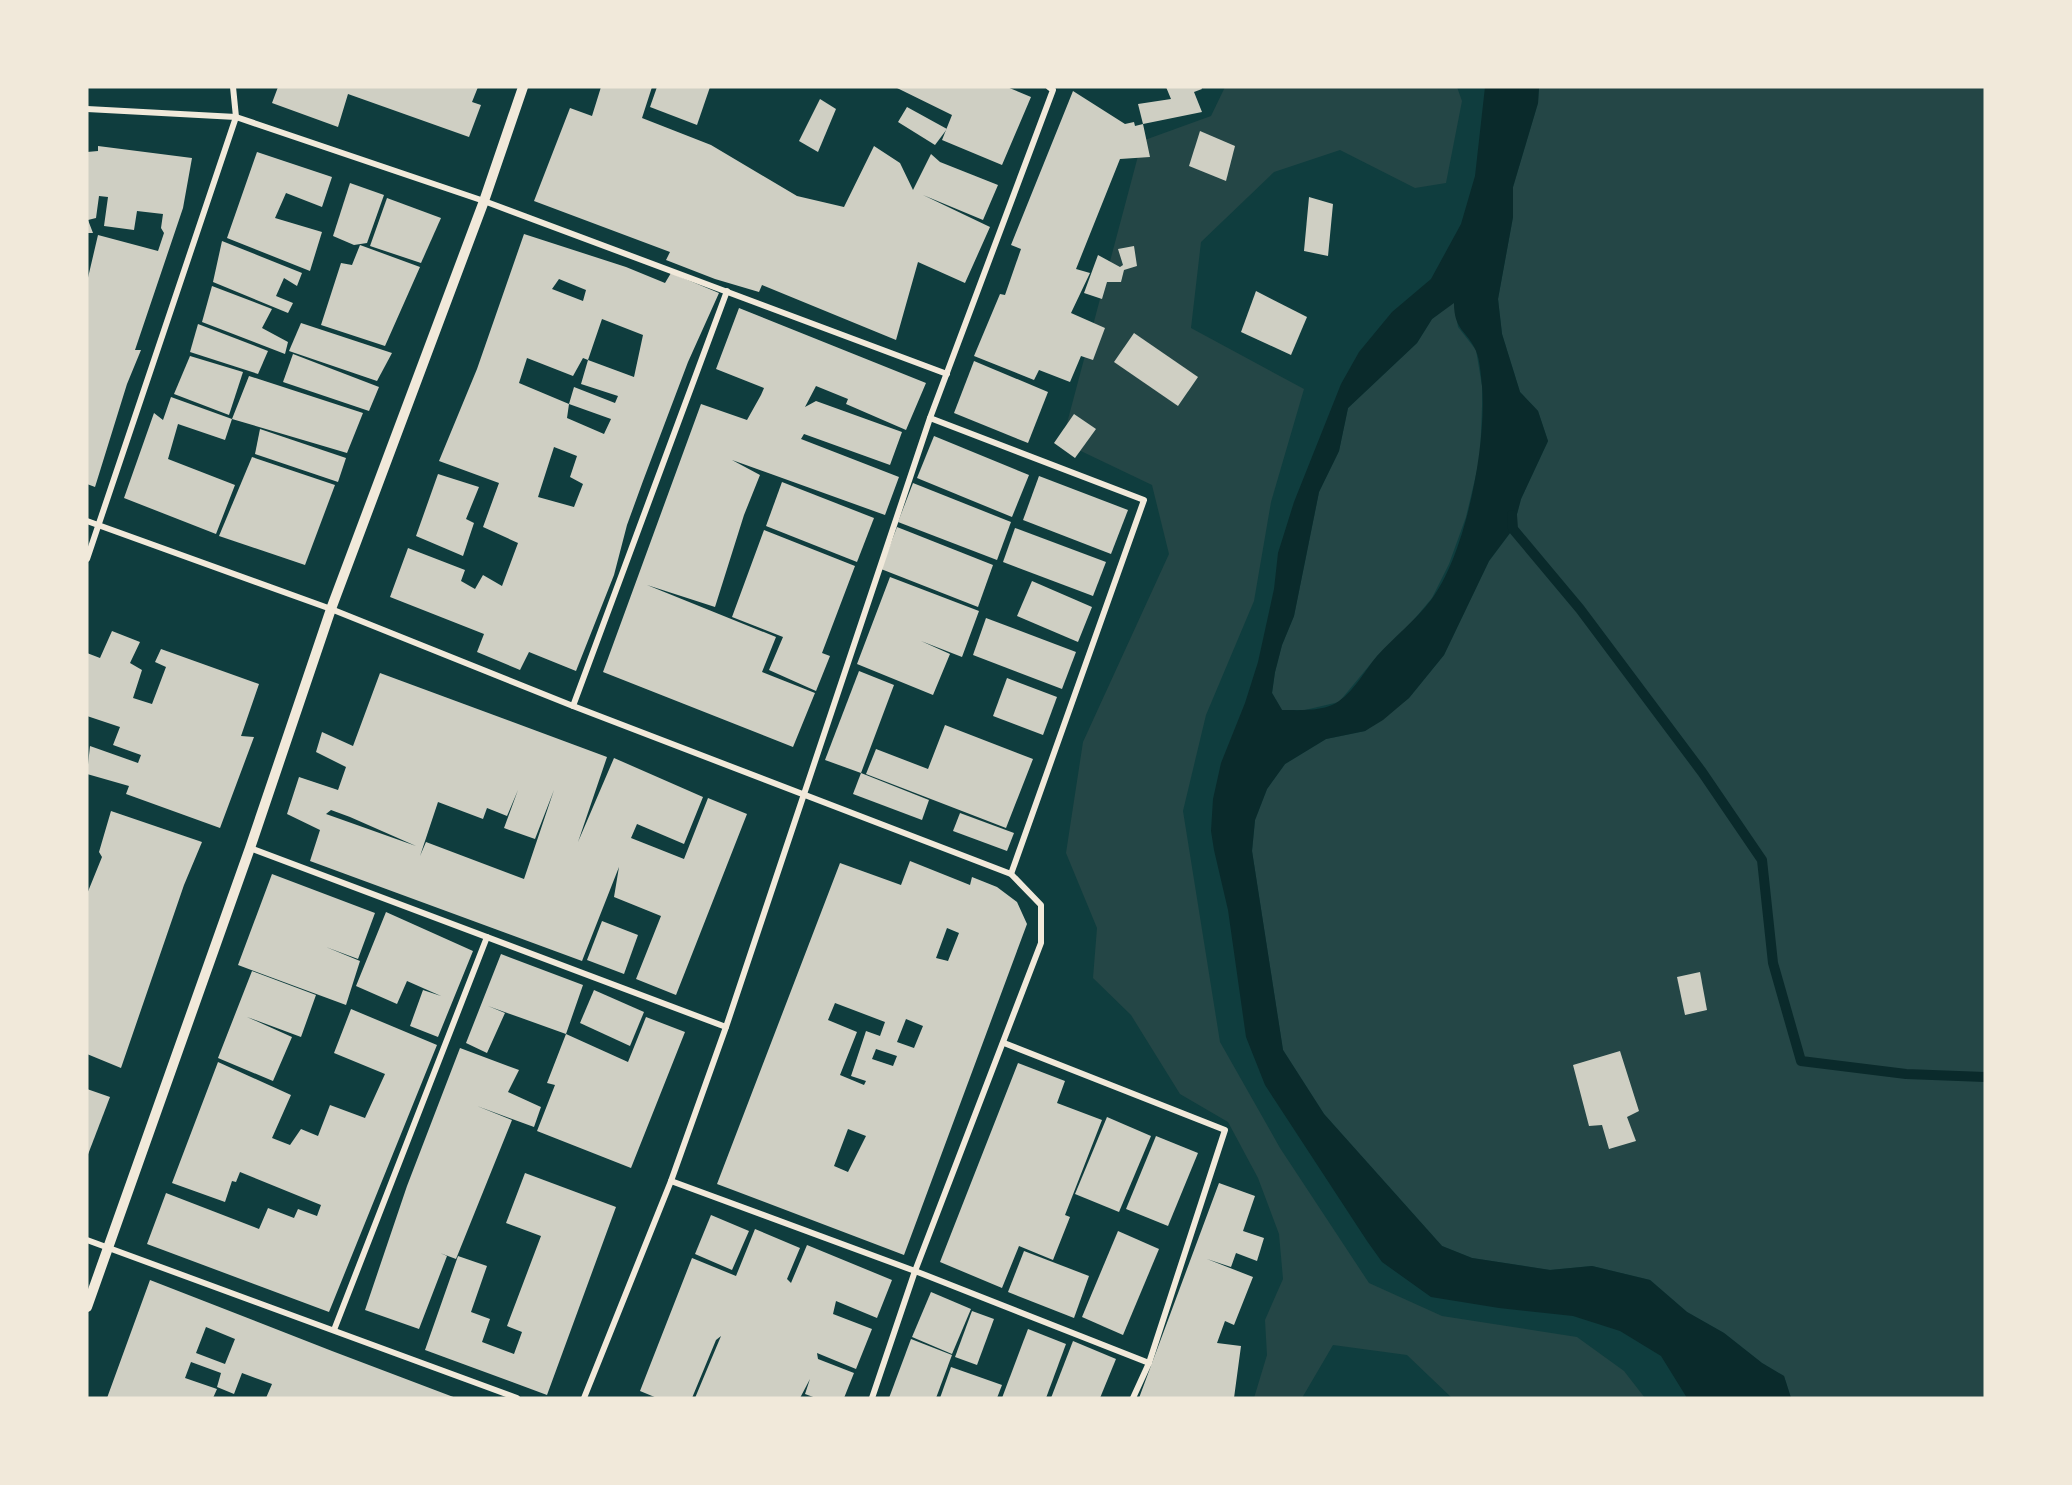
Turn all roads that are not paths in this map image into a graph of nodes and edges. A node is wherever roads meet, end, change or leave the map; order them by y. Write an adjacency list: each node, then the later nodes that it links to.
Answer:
1 (233, 87): 5 (street)
2 (523, 87): 6 (street)
3 (1051, 88): 8 (street)
4 (87, 109): 5 (street)
5 (236, 117): 6 (street); 11 (street)
6 (484, 201): 7 (street); 13 (street)
7 (727, 291): 8 (street); 14 (street)
8 (947, 374): 9 (street)
9 (930, 418): 15 (street); 17 (street)
10 (87, 521): 11 (street)
11 (100, 526): 12 (street); 13 (street)
12 (87, 559)
13 (331, 609): 14 (street); 16 (street)
14 (573, 706): 15 (street)
15 (802, 795): 17 (street); 19 (street)
16 (250, 848): 18 (street); 23 (street)
17 (1011, 874): 20 (street)
18 (487, 937): 19 (street); 26 (street)
19 (726, 1027): 21 (street)
20 (1004, 1043): 24 (street); 27 (street)
21 (671, 1181): 24 (street); 29 (street)
22 (87, 1240): 23 (street)
23 (109, 1248): 25 (street); 26 (street)
24 (915, 1271): 27 (street); 30 (street)
25 (87, 1307)
26 (334, 1330): 28 (street)
27 (1149, 1363): 31 (street)
28 (517, 1398)
29 (584, 1398)
30 (872, 1398)
31 (1132, 1398)

